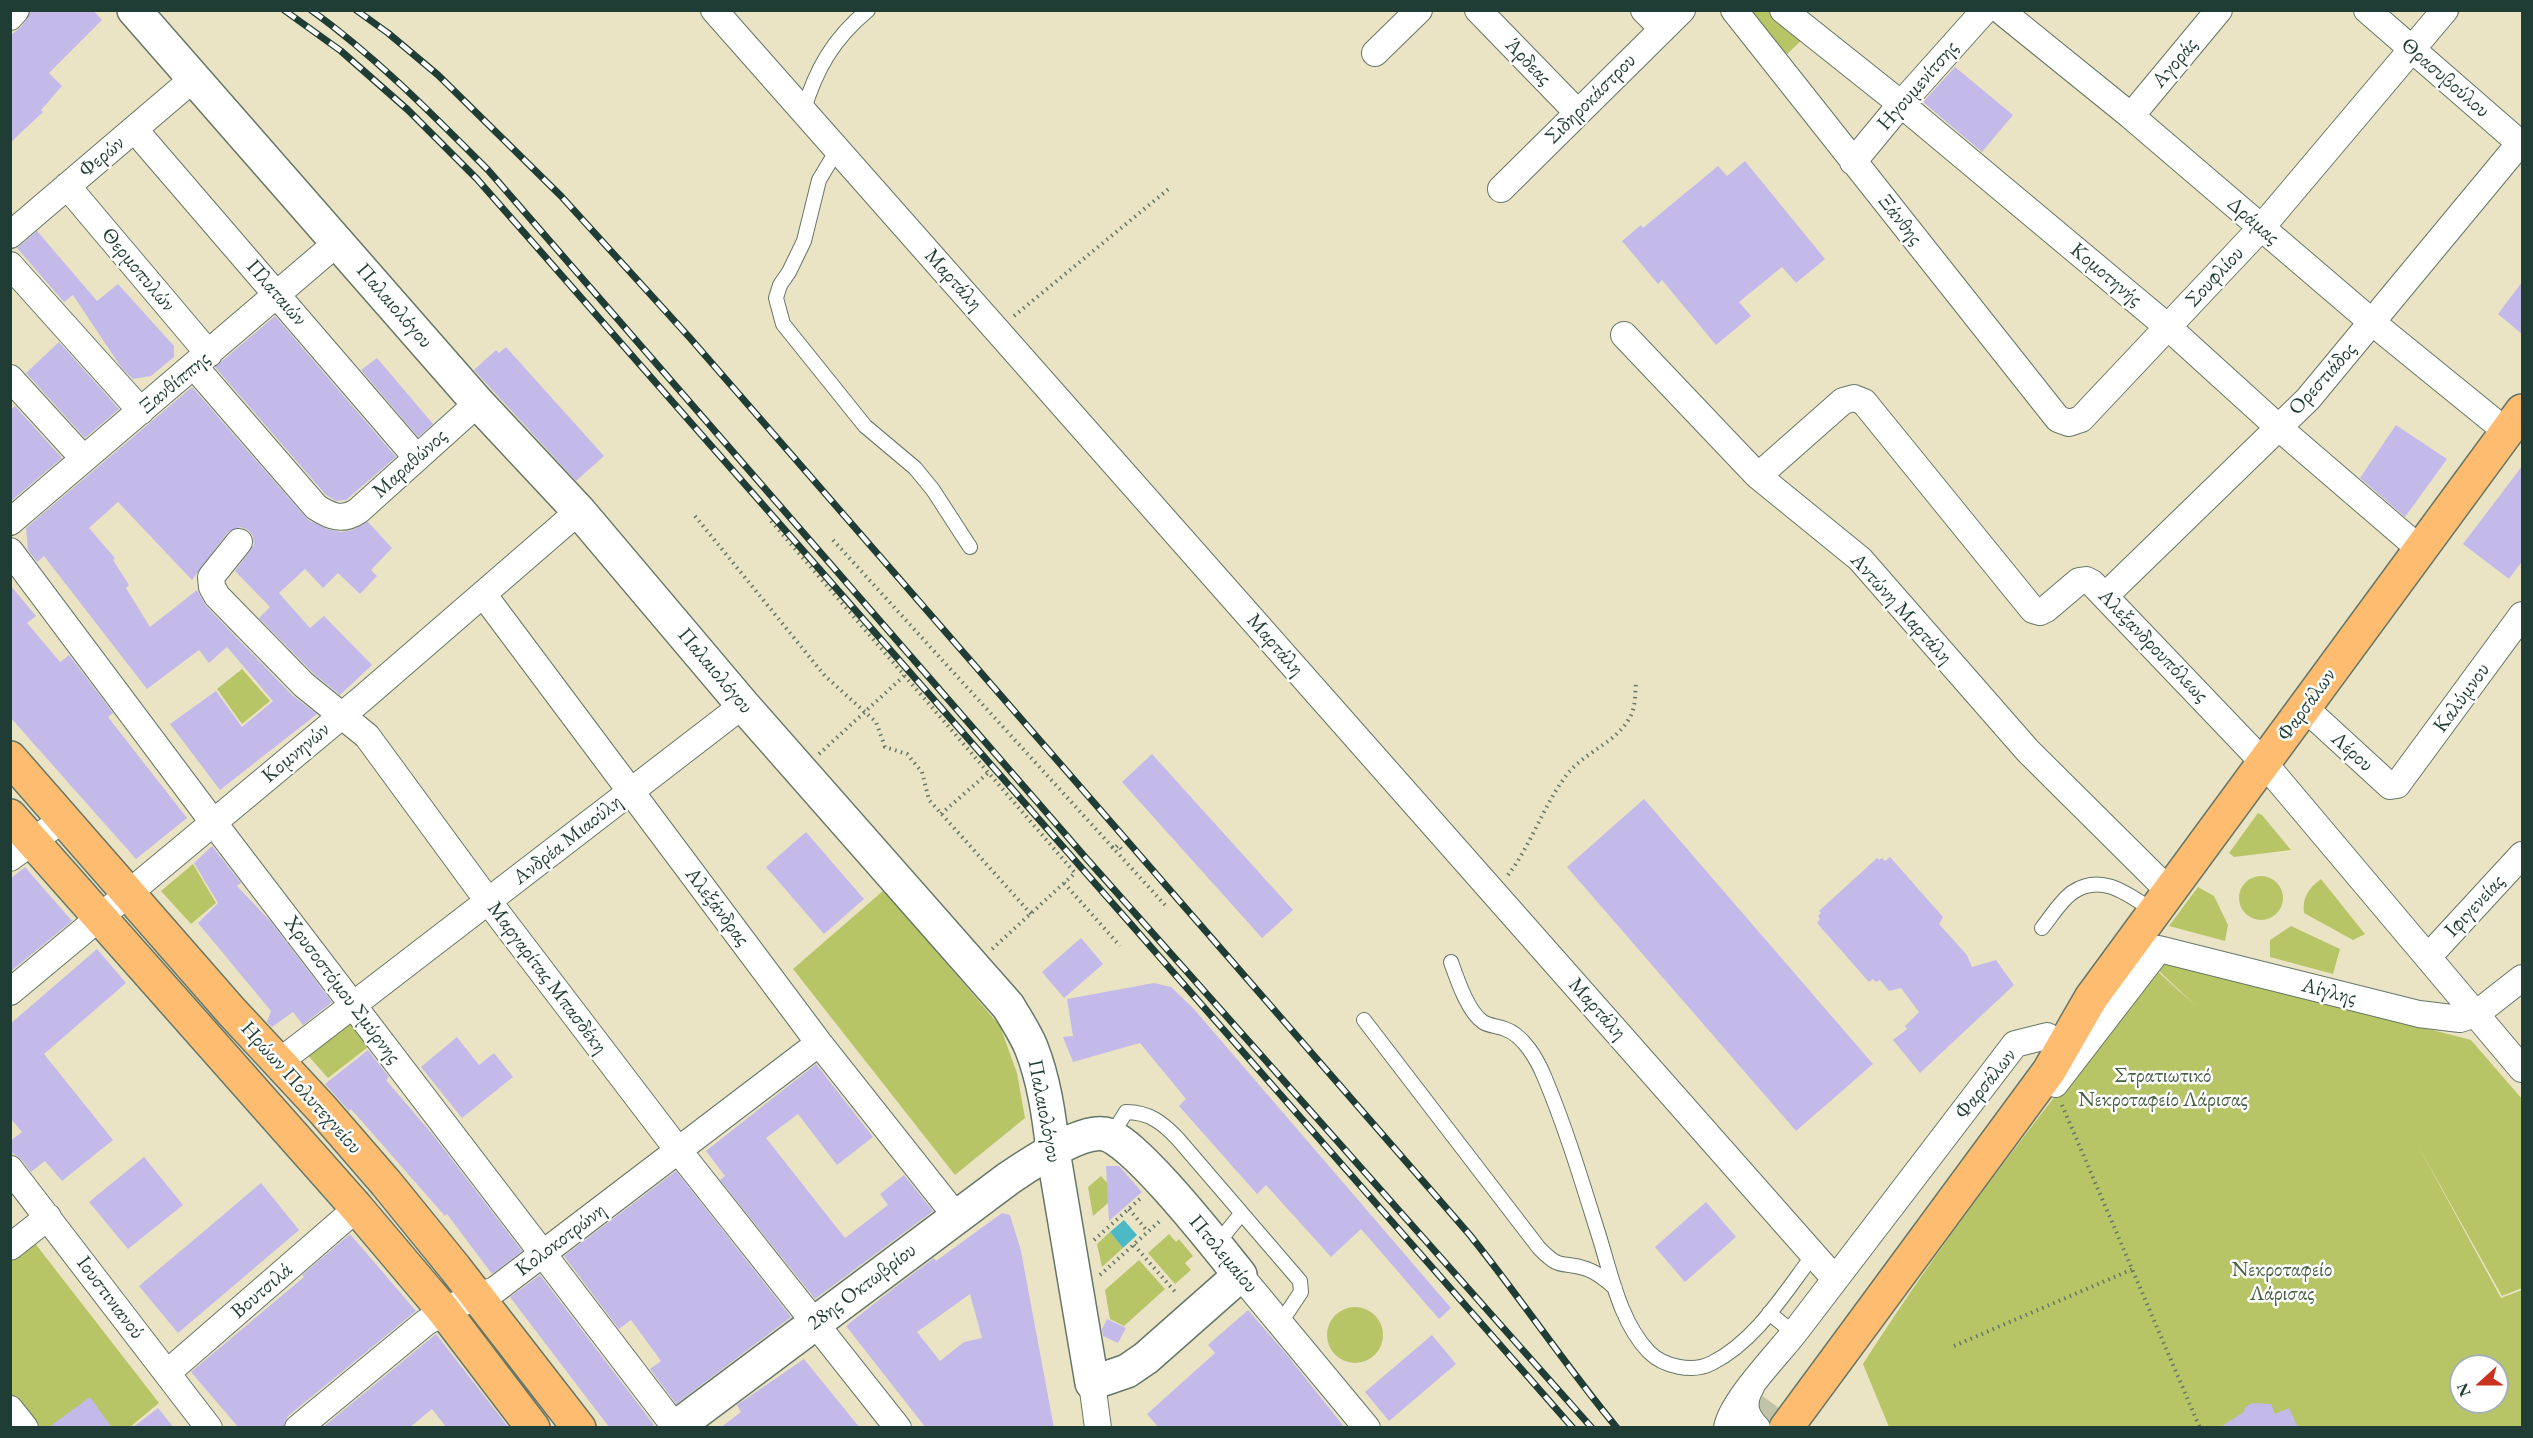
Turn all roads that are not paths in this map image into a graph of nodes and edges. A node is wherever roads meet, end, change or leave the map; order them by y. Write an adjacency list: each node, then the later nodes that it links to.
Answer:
1 (16, 10): 16 (street)
2 (134, 10): 20 (street, Παλαιολόγου)
3 (714, 10): 22 (street, Μαρτάλη)
4 (868, 10): 22 (lane)
5 (1419, 10): 19 (street)
6 (1478, 10): 23 (street, Άρδεας)
7 (1644, 10): 17 (street)
8 (1682, 10): 17 (street, Σιδηροκάστρου)
9 (1734, 10): 28 (street, Ξάνθης)
10 (1783, 10): 21 (street, Κομοτηνής)
11 (1984, 10): 21 (street, Ηγουμενίτσης)
12 (2000, 10): 24 (street, Δράμας)
13 (2219, 10): 24 (street, Αγοράς)
14 (2367, 10): 18 (street, Θρασυβούλου)
15 (2445, 10): 18 (street, Σουφλίου)
16 (10, 17)
17 (1663, 29): 23 (street, Σιδηροκάστρου)
18 (2412, 49): 26 (street, Θρασυβούλου); 31 (street, Σουφλίου)
19 (1375, 53)
20 (193, 80): 25 (street, Φερών); 33 (street, Παλαιολόγου)
21 (1901, 104): 28 (street, Ηγουμενίτσης); 37 (street, Κομοτηνής)
22 (803, 111): 27 (street, Μαρτάλη)
23 (1578, 113): 30 (street, Σιδηροκάστρου)
24 (2131, 116): 31 (street, Δράμας)
25 (134, 129): 29 (street, Φερών); 35 (street, Πλαταιών)
26 (2522, 144): 36 (street, Ορεστιάδος)
27 (837, 150): 53 (lane); 100 (street, Μαρτάλη)
28 (1853, 162): 44 (street, Ξάνθης)
29 (68, 186): 32 (street, Φερών); 39 (street, Θερμοπυλών)
30 (1501, 189)
31 (2260, 228): 36 (street, Δράμας); 37 (street, Σουφλίου)
32 (10, 235)
33 (338, 242): 35 (street, Ξανθίππης); 41 (street, Παλαιολόγου)
34 (10, 266): 42 (street)
35 (278, 295): 39 (street, Ξανθίππης); 46 (street, Πλαταιών)
36 (2373, 323): 43 (street, Δράμας); 45 (street, Ορεστιάδος)
37 (2169, 328): 44 (street, Σουφλίου); 45 (street, Κομοτηνής)
38 (1624, 335): 48 (street, Αντώνη Μαρτάλη)
39 (201, 360): 42 (street, Ξανθίππης); 50 (street, Θερμοπυλών)
40 (10, 378): 47 (street)
41 (478, 403): 46 (street, Μαραθώνος); 49 (street, Παλαιολόγου)
42 (141, 411): 47 (street, Ξανθίππης)
43 (2515, 421): 54 (main road, Φαρσάλων)
44 (2069, 423)
45 (2278, 427): 54 (street, Κομοτηνής); 57 (street, Ορεστιάδος)
46 (417, 458): 50 (street, Μαραθώνος)
47 (84, 459): 51 (street, Ξανθίππης)
48 (1758, 476): 57 (street, Αλεξανδρουπόλεως); 73 (street, Αντώνη Μαρτάλη)
49 (579, 511): 56 (street, Κομνηνών); 59 (street, Παλαιολόγου)
50 (338, 517)
51 (10, 522)
52 (239, 542): 61 (street, Μαργαρίτας Μπασδέκη)
53 (970, 547)
54 (2421, 550): 60 (main road, Φαρσάλων)
55 (10, 551): 68 (street, Χρυσοστόμου Σμύρνης)
56 (483, 594): 61 (street, Κομνηνών); 65 (street, Αλεξάνδρας)
57 (2105, 597): 63 (street, Αλεξανδρουπόλεως)
58 (2523, 615): 64 (street, Καλύμνου)
59 (743, 705): 65 (street, Ανδρέα Μιαούλη); 91 (street, Παλαιολόγου)
60 (2305, 708): 63 (main road, Φαρσάλων); 64 (street, Λέρου)
61 (342, 715): 68 (street, Κομνηνών); 72 (street, Μαργαρίτας Μπασδέκη)
62 (10, 758): 67 (main road, Ηρώων Πολυτεχνείου)
63 (2264, 763): 73 (main road, Φαρσάλων); 78 (street, Αλεξανδρουπόλεως)
64 (2402, 781)
65 (630, 792): 72 (street, Ανδρέα Μιαούλη); 85 (street, Αλεξάνδρας)
66 (10, 816): 69 (main road, Ηρώων Πολυτεχνείου)
67 (63, 819): 69 (street); 71 (main road, Ηρώων Πολυτεχνείου)
68 (213, 822): 71 (street, Κομνηνών); 82 (street, Χρυσοστόμου Σμύρνης)
69 (21, 850): 74 (main road, Ηρώων Πολυτεχνείου)
70 (2523, 855): 78 (street, Ιφιγενείας)
71 (127, 893): 74 (street, Κομνηνών); 87 (main road, Ηρώων Πολυτεχνείου)
72 (488, 901): 82 (street, Ανδρέα Μιαούλη); 90 (street, Μαργαρίτας Μπασδέκη)
73 (2162, 902): 75 (lane); 77 (main road, Φαρσάλων)
74 (99, 916): 81 (street, Κομνηνών); 93 (main road, Ηρώων Πολυτεχνείου)
75 (2042, 927)
76 (2159, 949): 77 (street, Αίγλης); 83 (street, Αίγλης); 113 (street)
77 (2125, 953): 86 (main road, Φαρσάλων)
78 (2428, 957): 83 (street, Αλεξανδρουπόλεως)
79 (1451, 962): 103 (lane)
80 (2523, 978): 83 (street)
81 (10, 992)
82 (353, 1005): 87 (street, Ανδρέα Μιαούλη); 99 (street, Χρυσοστόμου Σμύρνης)
83 (2476, 1014): 88 (street, Αλεξανδρουπόλεως)
84 (1364, 1020): 103 (lane)
85 (819, 1043): 90 (street, Κολοκοτρώνη); 95 (street, Αλεξάνδρας)
86 (2055, 1044): 102 (street, Φαρσάλων); 113 (main road, Φαρσάλων)
87 (279, 1062): 104 (main road, Ηρώων Πολυτεχνείου)
88 (2523, 1069)
89 (1111, 1136): 91 (street); 94 (lane); 97 (street, Πτολεμαίου)
90 (678, 1150): 99 (street, Κολοκοτρώνη); 107 (street, Μαργαρίτας Μπασδέκη)
91 (1053, 1151): 95 (street, 28ης Οκτωβρίου); 111 (street, Παλαιολόγου)
92 (10, 1169): 96 (street, Ιουστινιανού)
93 (357, 1208): 105 (main road, Ηρώων Πολυτεχνείου); 110 (street, Βουτσιλά)
94 (1241, 1214): 97 (lane); 108 (lane)
95 (956, 1216): 107 (street, 28ης Οκτωβρίου)
96 (48, 1217): 98 (street); 110 (street, Ιουστινιανού)
97 (1216, 1245): 101 (street, Πτολεμαίου)
98 (10, 1247)
99 (543, 1253): 104 (street, Κολοκοτρώνη); 114 (street, Χρυσοστόμου Σμύρνης)
100 (1814, 1254): 102 (street, Μαρτάλη); 106 (lane)
101 (1240, 1275): 108 (street, Πτολεμαίου); 111 (street)
102 (1835, 1279): 109 (street, Φαρσάλων)
103 (1615, 1288): 106 (lane)
104 (478, 1297): 105 (street, Κολοκοτρώνη); 119 (main road, Ηρώων Πολυτεχνείου)
105 (444, 1311): 117 (street, Κολοκοτρώνη); 118 (main road, Ηρώων Πολυτεχνείου)
106 (1769, 1313): 109 (lane)
107 (816, 1322): 114 (street, 28ης Οκτωβρίου); 120 (street, Μαργαρίτας Μπασδέκη)
108 (1281, 1322): 122 (street, Πτολεμαίου)
109 (1794, 1333): 113 (street, Φαρσάλων)
110 (167, 1373): 116 (street, Ιουστινιανού)
111 (1092, 1383): 121 (street, Παλαιολόγου)
112 (10, 1409): 115 (street)
113 (1783, 1417): 123 (street, Φαρσάλων)
114 (676, 1427)
115 (25, 1428)
116 (209, 1428)
117 (298, 1428)
118 (533, 1428)
119 (579, 1428)
120 (898, 1428)
121 (1098, 1428)
122 (1367, 1428)
123 (1727, 1428)

